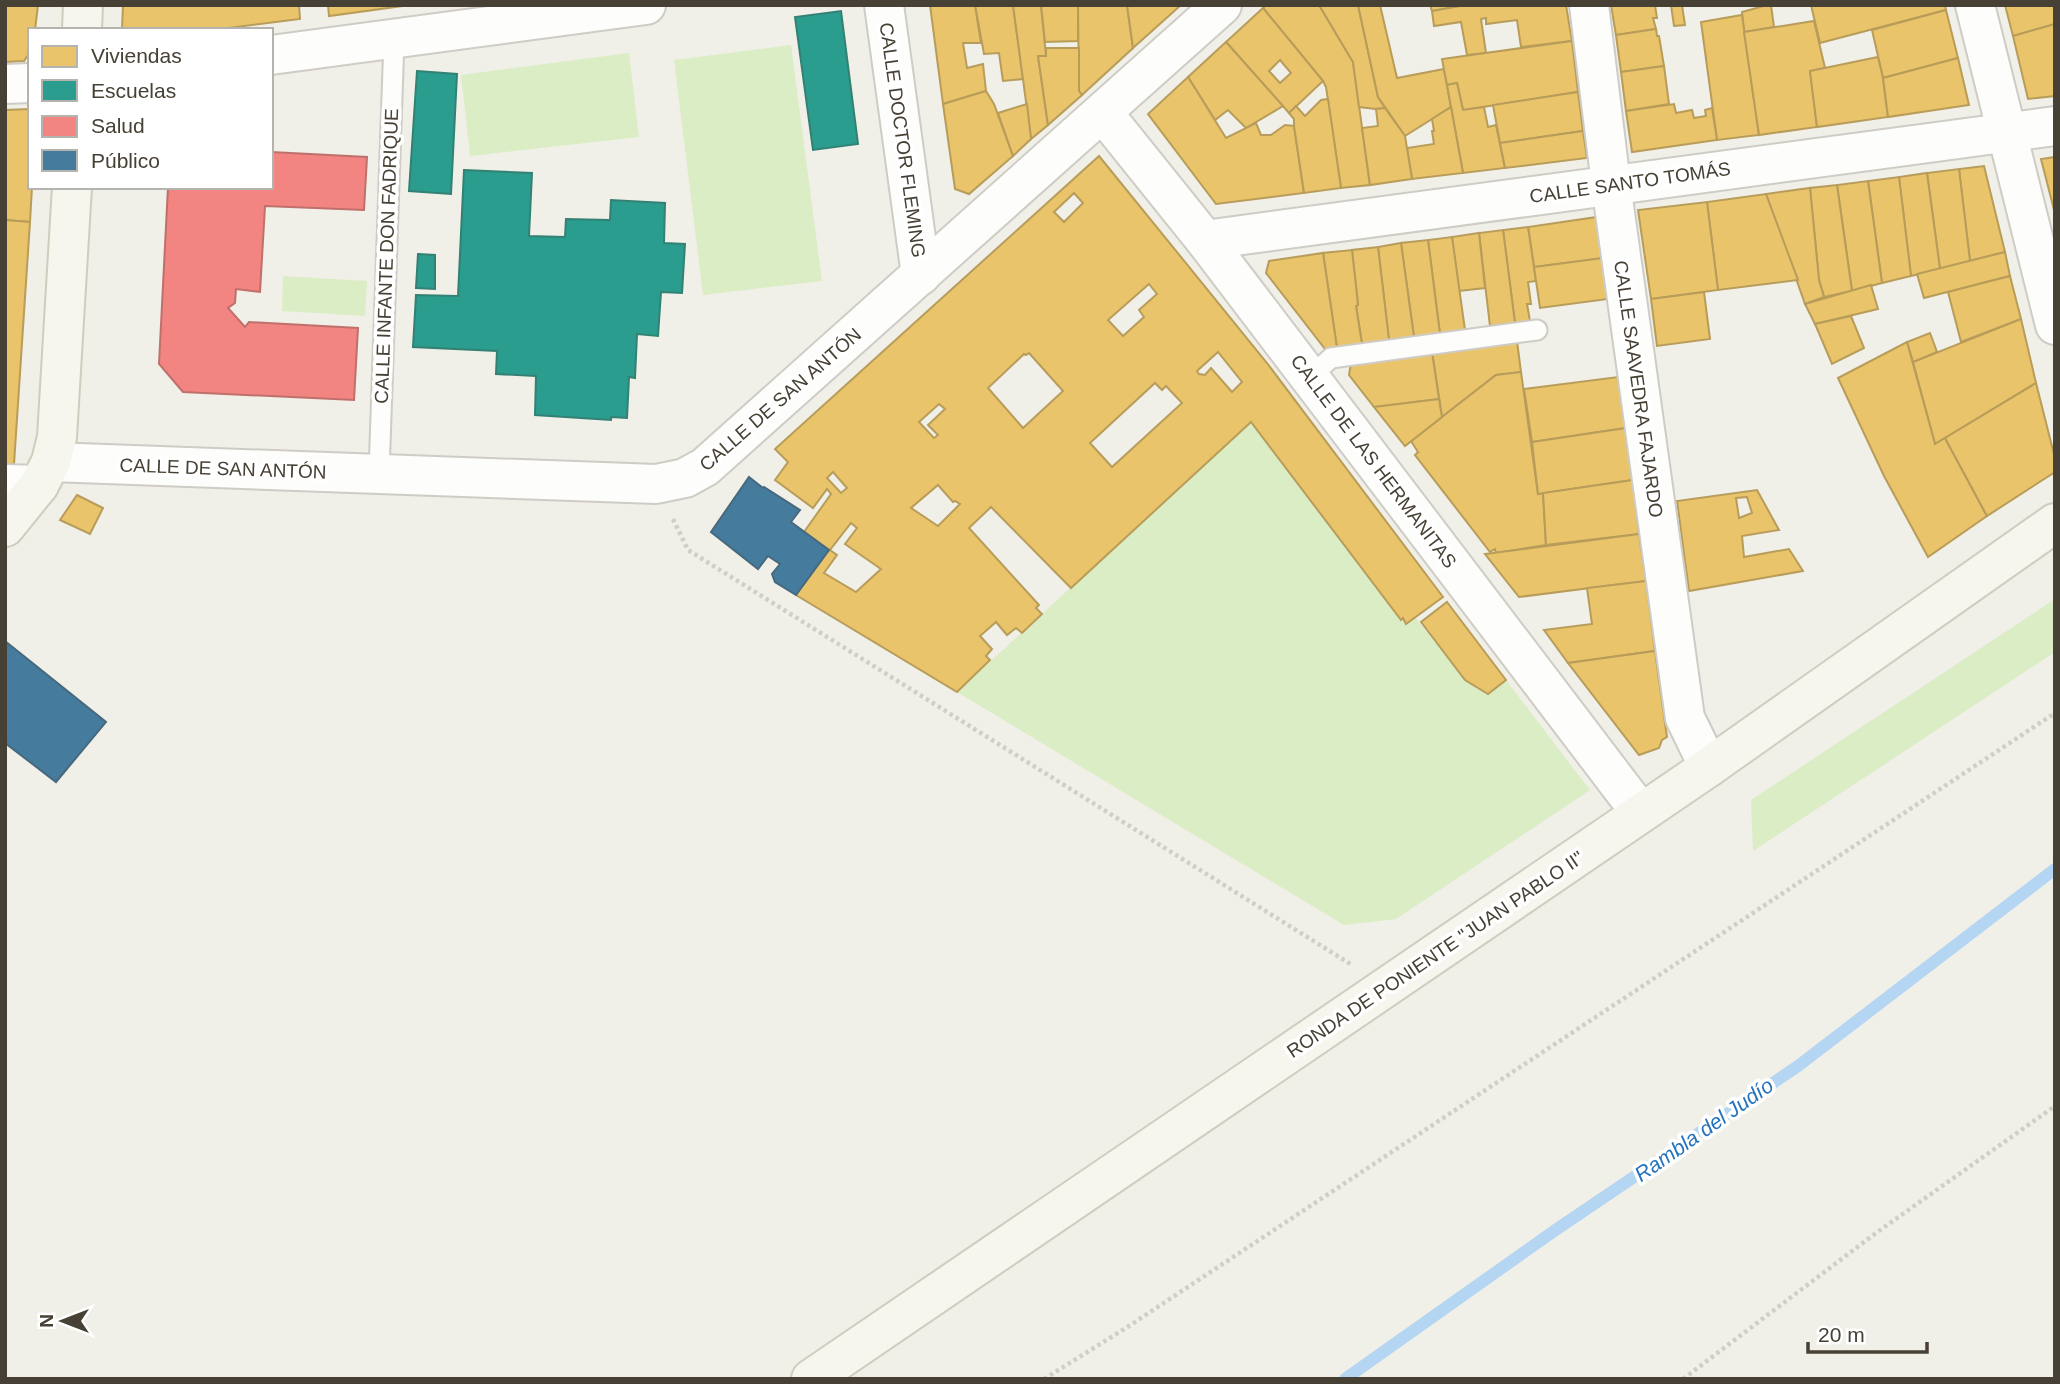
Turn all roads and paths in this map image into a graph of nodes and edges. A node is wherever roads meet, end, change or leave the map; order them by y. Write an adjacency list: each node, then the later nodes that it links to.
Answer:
1 (83, 5): 8 (main road)
2 (646, 5): 7 (street)
3 (884, 5): 19 (street, CALLE DOCTOR FLEMING)
4 (1222, 5): 13 (street, CALLE DE SAN ANTÓN)
5 (1589, 5): 16 (street, CALLE SAAVEDRA FAJARDO)
6 (1975, 5): 15 (street)
7 (540, 12): 9 (street)
8 (82, 28)
9 (394, 38): 10 (street); 23 (lane, CALLE INFANTE DON FADRIQUE)
10 (273, 55)
11 (28, 83): 12 (street)
12 (5, 84)
13 (1103, 113): 18 (street, CALLE DE LAS HERMANITAS); 19 (street, CALLE DE SAN ANTÓN)
14 (2055, 126): 15 (street, CALLE SANTO TOMÁS)
15 (2006, 132): 16 (street, CALLE SANTO TOMÁS); 20 (street)
16 (1611, 184): 18 (street, CALLE SANTO TOMÁS); 29 (street, CALLE SAAVEDRA FAJARDO)
17 (72, 189): 24 (main road)
18 (1205, 240): 22 (street, CALLE DE LAS HERMANITAS)
19 (921, 275): 25 (street, CALLE DE SAN ANTÓN)
20 (2055, 325)
21 (1536, 330): 22 (lane)
22 (1310, 377): 30 (street, CALLE DE LAS HERMANITAS)
23 (379, 474): 24 (street, CALLE DE SAN ANTÓN); 25 (street, CALLE DE SAN ANTÓN)
24 (32, 477): 27 (main road)
25 (656, 484): 31 (path)
26 (2055, 523): 29 (main road, RONDA DE PONIENTE "JUAN PABLO II")
27 (5, 527)
28 (2055, 713): 34 (path)
29 (1709, 767): 30 (main road, RONDA DE PONIENTE "JUAN PABLO II")
30 (1641, 813): 31 (main road, RONDA DE PONIENTE "JUAN PABLO II")
31 (1388, 988): 33 (main road, RONDA DE PONIENTE "JUAN PABLO II")
32 (2055, 1106): 35 (path)
33 (811, 1379)
34 (1044, 1379)
35 (1683, 1379)

